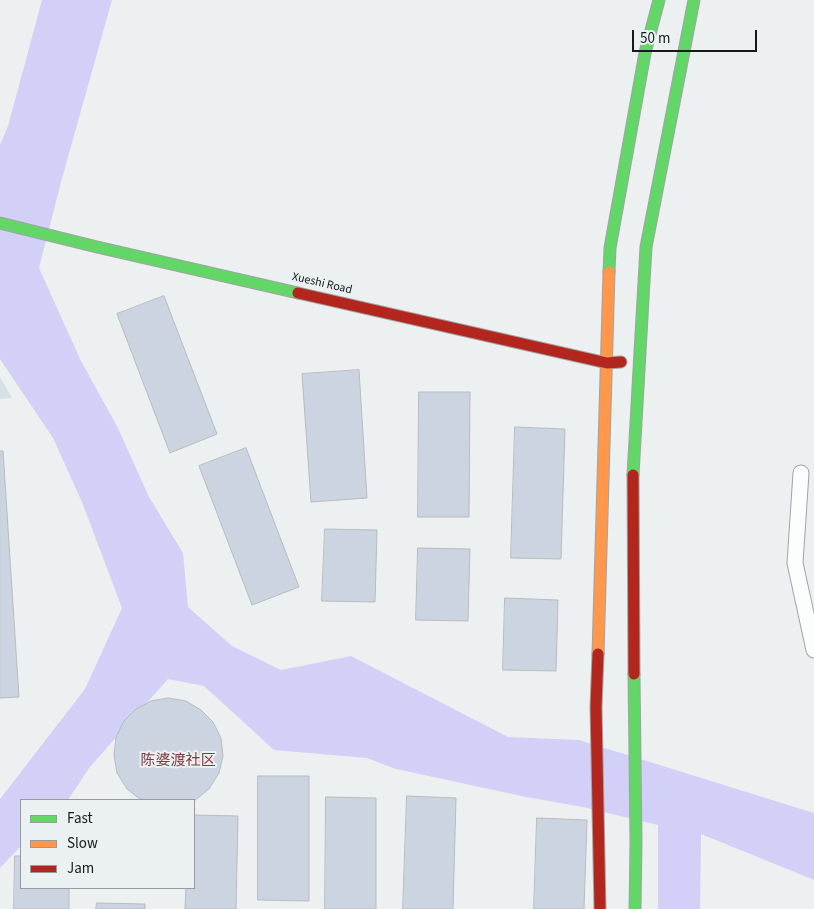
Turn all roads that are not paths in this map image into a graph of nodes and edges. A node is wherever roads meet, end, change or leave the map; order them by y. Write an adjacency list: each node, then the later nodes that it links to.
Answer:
1 (659, 0): 5 (street)
2 (694, 0): 4 (street)
3 (0, 223): 5 (street, Xueshi Road)
4 (640, 361): 5 (street, Xueshi Road); 9 (street)
5 (607, 363): 8 (street)
6 (802, 473): 7 (street)
7 (814, 650)
8 (600, 909)
9 (635, 909)

